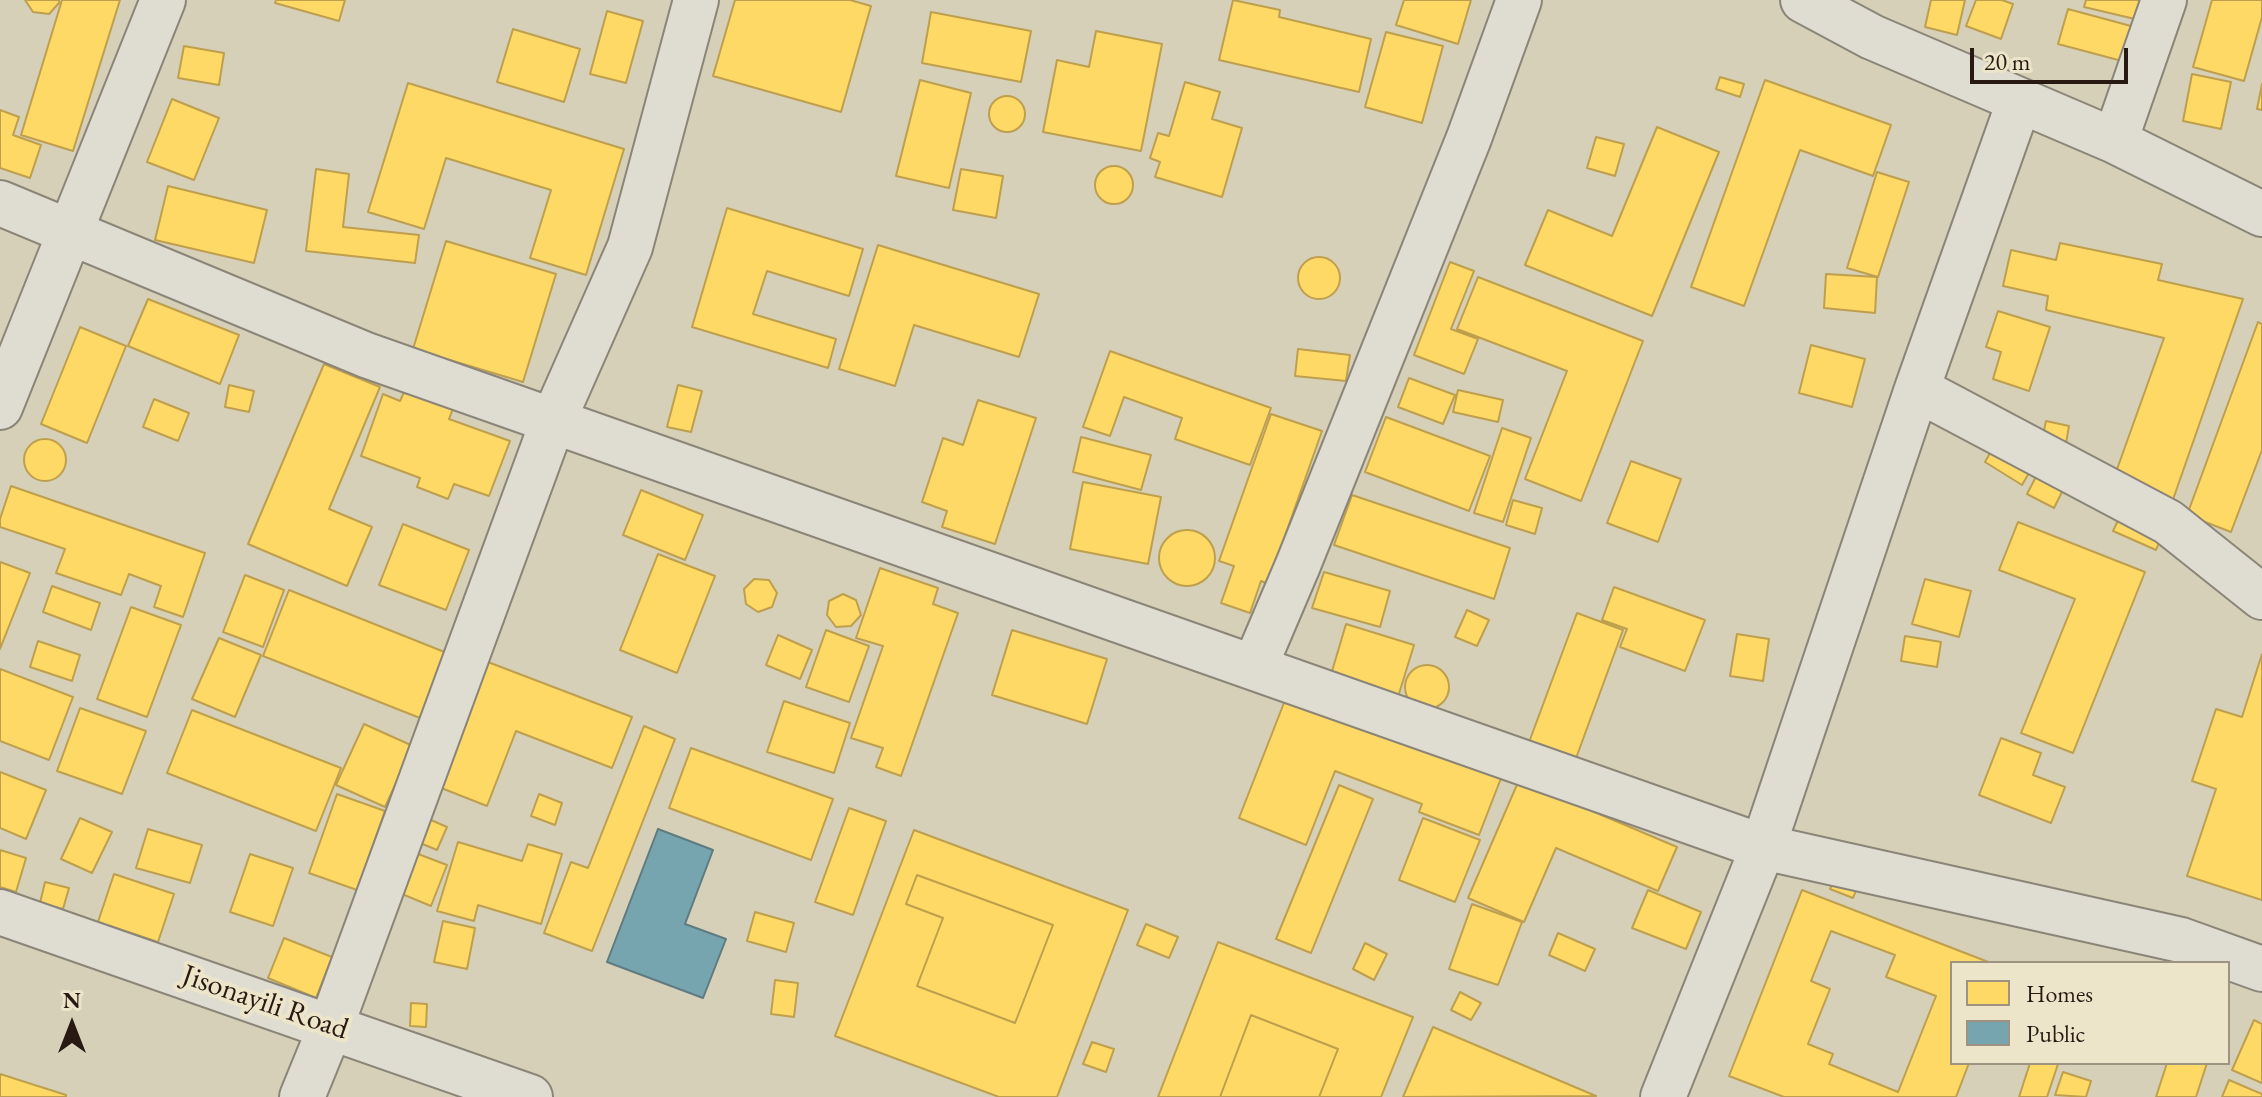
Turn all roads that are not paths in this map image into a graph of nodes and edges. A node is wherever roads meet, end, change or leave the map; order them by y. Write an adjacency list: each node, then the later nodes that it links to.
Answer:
1 (163, 0): 10 (street)
2 (696, 0): 13 (street)
3 (1519, 0): 15 (street)
4 (1803, 0): 6 (street)
5 (2164, 0): 7 (street)
6 (2019, 102): 7 (street); 11 (street)
7 (2115, 141): 9 (street)
8 (0, 203): 10 (street)
9 (2262, 214)
10 (72, 233): 12 (street); 13 (street)
11 (1917, 389): 14 (street); 16 (street)
12 (0, 407)
13 (553, 421): 15 (street); 19 (street)
14 (2262, 597)
15 (1255, 666): 16 (street)
16 (1763, 847): 18 (street); 22 (street)
17 (0, 912): 19 (street, Jisonayili Road)
18 (2262, 969)
19 (331, 1026): 20 (street); 21 (street, Jisonayili Road)
20 (302, 1097)
21 (530, 1097)
22 (1663, 1097)

